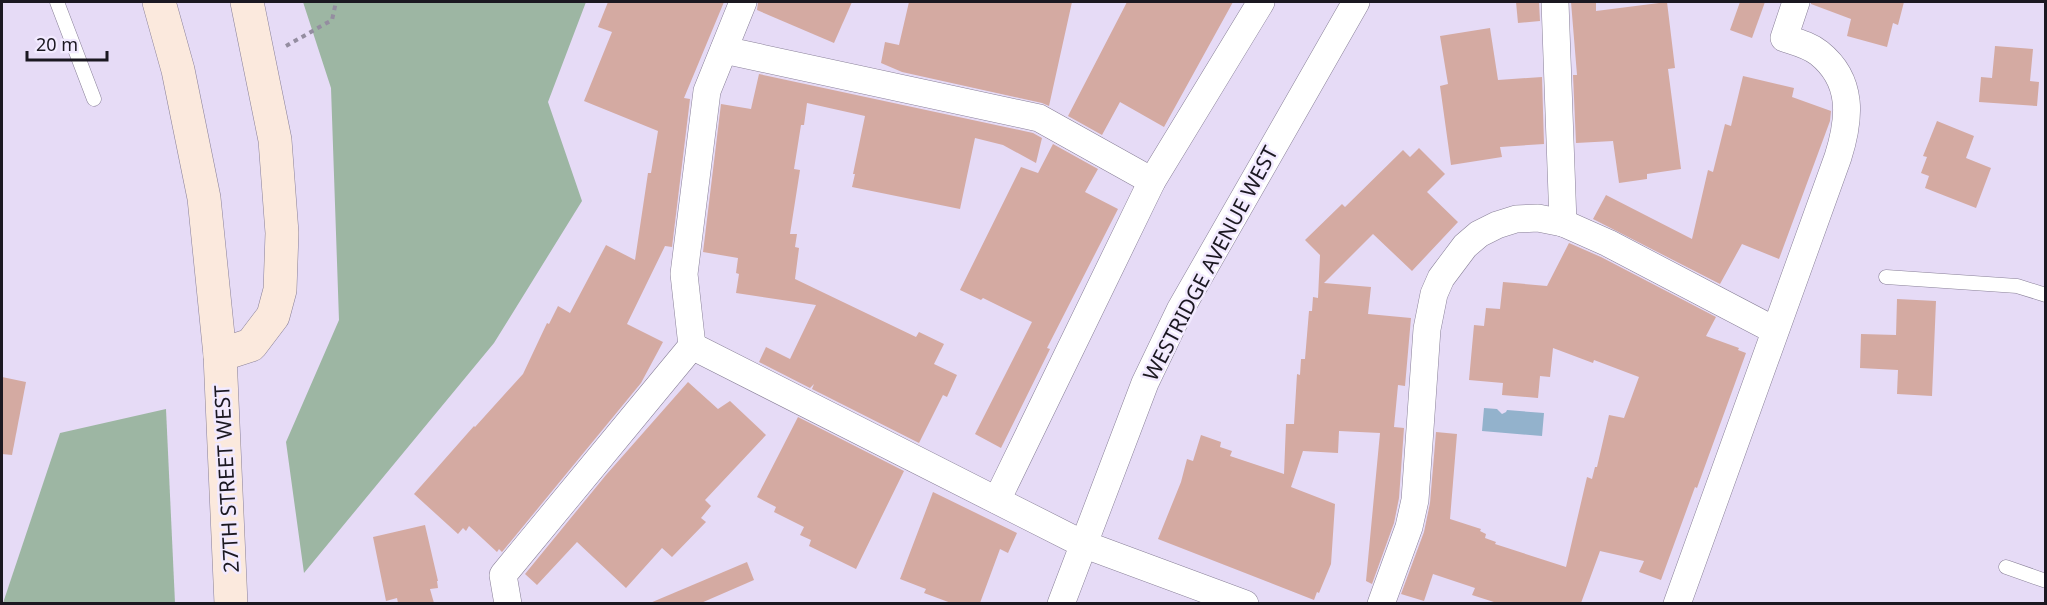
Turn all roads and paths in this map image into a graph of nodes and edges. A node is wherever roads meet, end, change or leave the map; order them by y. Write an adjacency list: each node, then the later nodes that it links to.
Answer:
1 (57, 2): 12 (lane)
2 (159, 2): 19 (street, 27TH STREET WEST)
3 (248, 2): 11 (street)
4 (336, 2): 11 (path)
5 (743, 2): 10 (street)
6 (1261, 2): 13 (street)
7 (1356, 2): 21 (street, WESTRIDGE AVENUE WEST)
8 (1555, 2): 14 (street)
9 (1796, 2): 17 (street)
10 (724, 50): 13 (street); 18 (street)
11 (259, 61): 19 (street)
12 (93, 99)
13 (1152, 181): 20 (street)
14 (1563, 223): 17 (street); 28 (street)
15 (1886, 277): 16 (lane)
16 (2046, 295)
17 (1774, 330): 29 (street)
18 (692, 346): 20 (street); 25 (street)
19 (220, 355): 24 (street, 27TH STREET WEST)
20 (997, 500): 21 (street)
21 (1083, 544): 26 (street, WESTRIDGE AVENUE WEST); 27 (street)
22 (2006, 567): 23 (lane)
23 (2046, 581)
24 (231, 603)
25 (508, 603)
26 (1061, 603)
27 (1245, 603)
28 (1381, 603)
29 (1677, 603)

